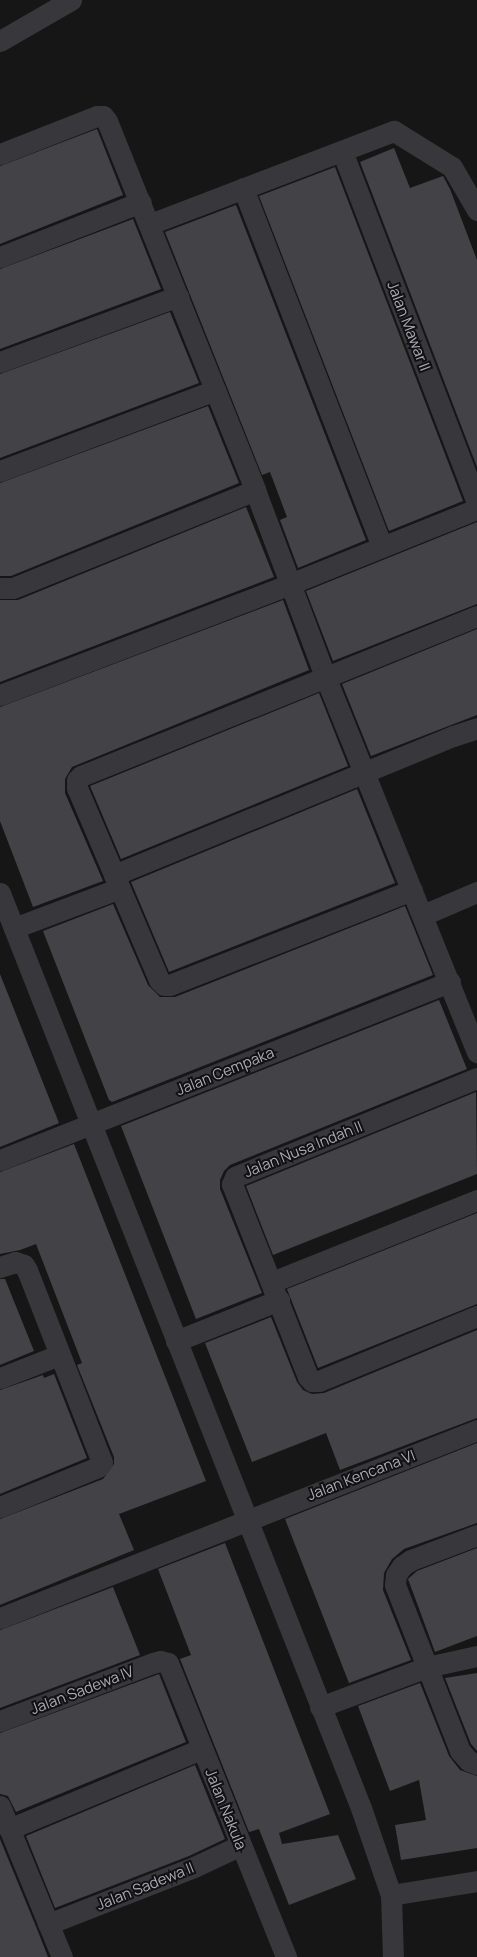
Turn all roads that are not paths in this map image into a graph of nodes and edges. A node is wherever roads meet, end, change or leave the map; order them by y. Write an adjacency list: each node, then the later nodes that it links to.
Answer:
1 (71, 0): 2 (street)
2 (0, 40)
3 (342, 150): 5 (street); 7 (street); 15 (street, Jalan Mawar II)
4 (0, 154): 6 (street)
5 (243, 188): 8 (street); 17 (street)
6 (141, 202): 8 (street); 9 (street)
7 (476, 206)
8 (150, 224): 10 (street)
9 (0, 257)
10 (178, 296): 11 (street); 12 (street)
11 (0, 362)
12 (215, 390): 13 (street); 14 (street)
13 (0, 472)
14 (255, 490): 18 (street); 19 (street)
15 (477, 502)
16 (477, 509): 17 (street)
17 (382, 547): 18 (street)
18 (290, 584): 21 (street); 22 (street)
19 (0, 588)
20 (477, 616): 21 (street)
21 (325, 676): 24 (street); 25 (street)
22 (0, 695)
23 (477, 728): 24 (street)
24 (364, 772): 25 (street); 26 (street)
25 (117, 881): 26 (street); 30 (street)
26 (412, 890): 29 (street)
27 (477, 892): 29 (street)
28 (0, 893): 30 (street)
29 (422, 916): 31 (street)
30 (14, 928): 34 (street)
31 (450, 982): 32 (street); 34 (street, Jalan Cempaka)
32 (477, 1052)
33 (477, 1078): 38 (street, Jalan Nusa Indah II)
34 (91, 1124): 35 (street, Jalan Cempaka); 40 (street)
35 (0, 1160)
36 (477, 1200): 38 (street)
37 (0, 1267): 41 (street)
38 (276, 1291): 39 (street, Jalan Nusa Indah II); 40 (street)
39 (477, 1316)
40 (176, 1342): 45 (street)
41 (59, 1355): 42 (street); 44 (street)
42 (0, 1378)
43 (477, 1430): 45 (street, Jalan Kencana VI)
44 (0, 1507)
45 (246, 1520): 47 (street, Jalan Kencana VI); 51 (street)
46 (477, 1535): 50 (street)
47 (0, 1618)
48 (477, 1656): 50 (street)
49 (165, 1662): 52 (street, Jalan Sadewa IV); 53 (street, Jalan Nakula)
50 (427, 1667): 51 (street); 54 (street)
51 (320, 1707): 59 (street)
52 (0, 1721)
53 (202, 1749): 56 (street); 57 (street, Jalan Nakula)
54 (477, 1764)
55 (0, 1806): 56 (street)
56 (9, 1828): 60 (street)
57 (241, 1845): 60 (street, Jalan Sadewa II); 62 (street, Jalan Nakula)
58 (477, 1881): 59 (street)
59 (391, 1895): 63 (street)
60 (48, 1924): 61 (street)
61 (62, 1957)
62 (286, 1957)
63 (393, 1957)

